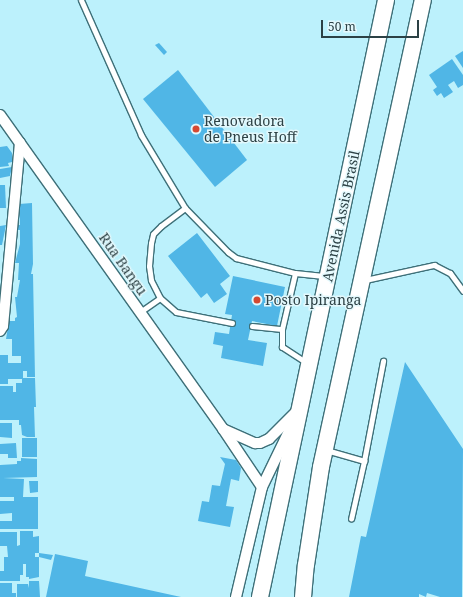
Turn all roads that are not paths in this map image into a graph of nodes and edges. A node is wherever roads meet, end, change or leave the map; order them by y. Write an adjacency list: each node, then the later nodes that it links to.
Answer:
1 (81, 0): 6 (lane)
2 (386, 0): 8 (main road, Avenida Assis Brasil)
3 (423, 0): 9 (main road)
4 (0, 115): 5 (street, Rua Bangu)
5 (20, 143): 12 (street, Rua Bangu); 16 (street)
6 (185, 208): 7 (lane); 11 (lane)
7 (295, 273): 8 (lane); 15 (lane)
8 (329, 276): 18 (main road, Avenida Assis Brasil)
9 (363, 280): 10 (lane); 21 (main road)
10 (463, 291)
11 (160, 298): 12 (lane); 13 (lane)
12 (140, 312): 20 (street, Rua Bangu)
13 (232, 322)
14 (252, 326): 15 (lane)
15 (282, 329): 18 (lane)
16 (0, 331)
17 (383, 361): 22 (lane)
18 (310, 365): 19 (main road, Avenida Assis Brasil)
19 (302, 406): 20 (street); 23 (street); 26 (main road, Avenida Assis Brasil)
20 (223, 429): 23 (street, Rua Bangu)
21 (325, 450): 22 (lane); 27 (main road)
22 (364, 461): 24 (lane)
23 (262, 487): 25 (street)
24 (351, 519)
25 (236, 597)
26 (260, 597)
27 (303, 597)

